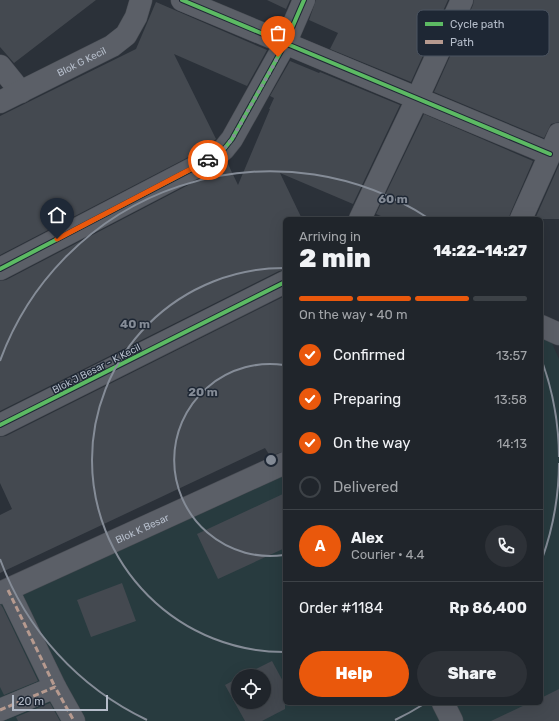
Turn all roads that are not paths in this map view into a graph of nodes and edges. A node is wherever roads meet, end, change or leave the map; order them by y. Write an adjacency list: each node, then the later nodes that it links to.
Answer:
1 (141, 0): 9 (street, Blok G Kecil)
2 (182, 0): 6 (street)
3 (304, 0): 6 (street)
4 (462, 0): 5 (street)
5 (457, 10)
6 (285, 44): 10 (street); 16 (street)
7 (437, 56): 10 (street)
8 (0, 66): 9 (street)
9 (21, 92): 11 (street, Blok G Kecil)
10 (418, 97): 13 (street); 14 (street)
11 (0, 102)
12 (559, 134): 13 (street)
13 (550, 154): 15 (street)
14 (361, 217)
15 (522, 217)
16 (0, 268)
17 (283, 283): 20 (street, Blok J Besar - K Kecil)
18 (543, 327): 19 (street)
19 (559, 334)
20 (0, 425)
21 (283, 464): 22 (street, Blok K Besar)
22 (4, 592): 23 (street)
23 (55, 687): 25 (street); 26 (street)
24 (444, 705): 27 (street)
25 (0, 710)
26 (74, 721)
27 (452, 721)

